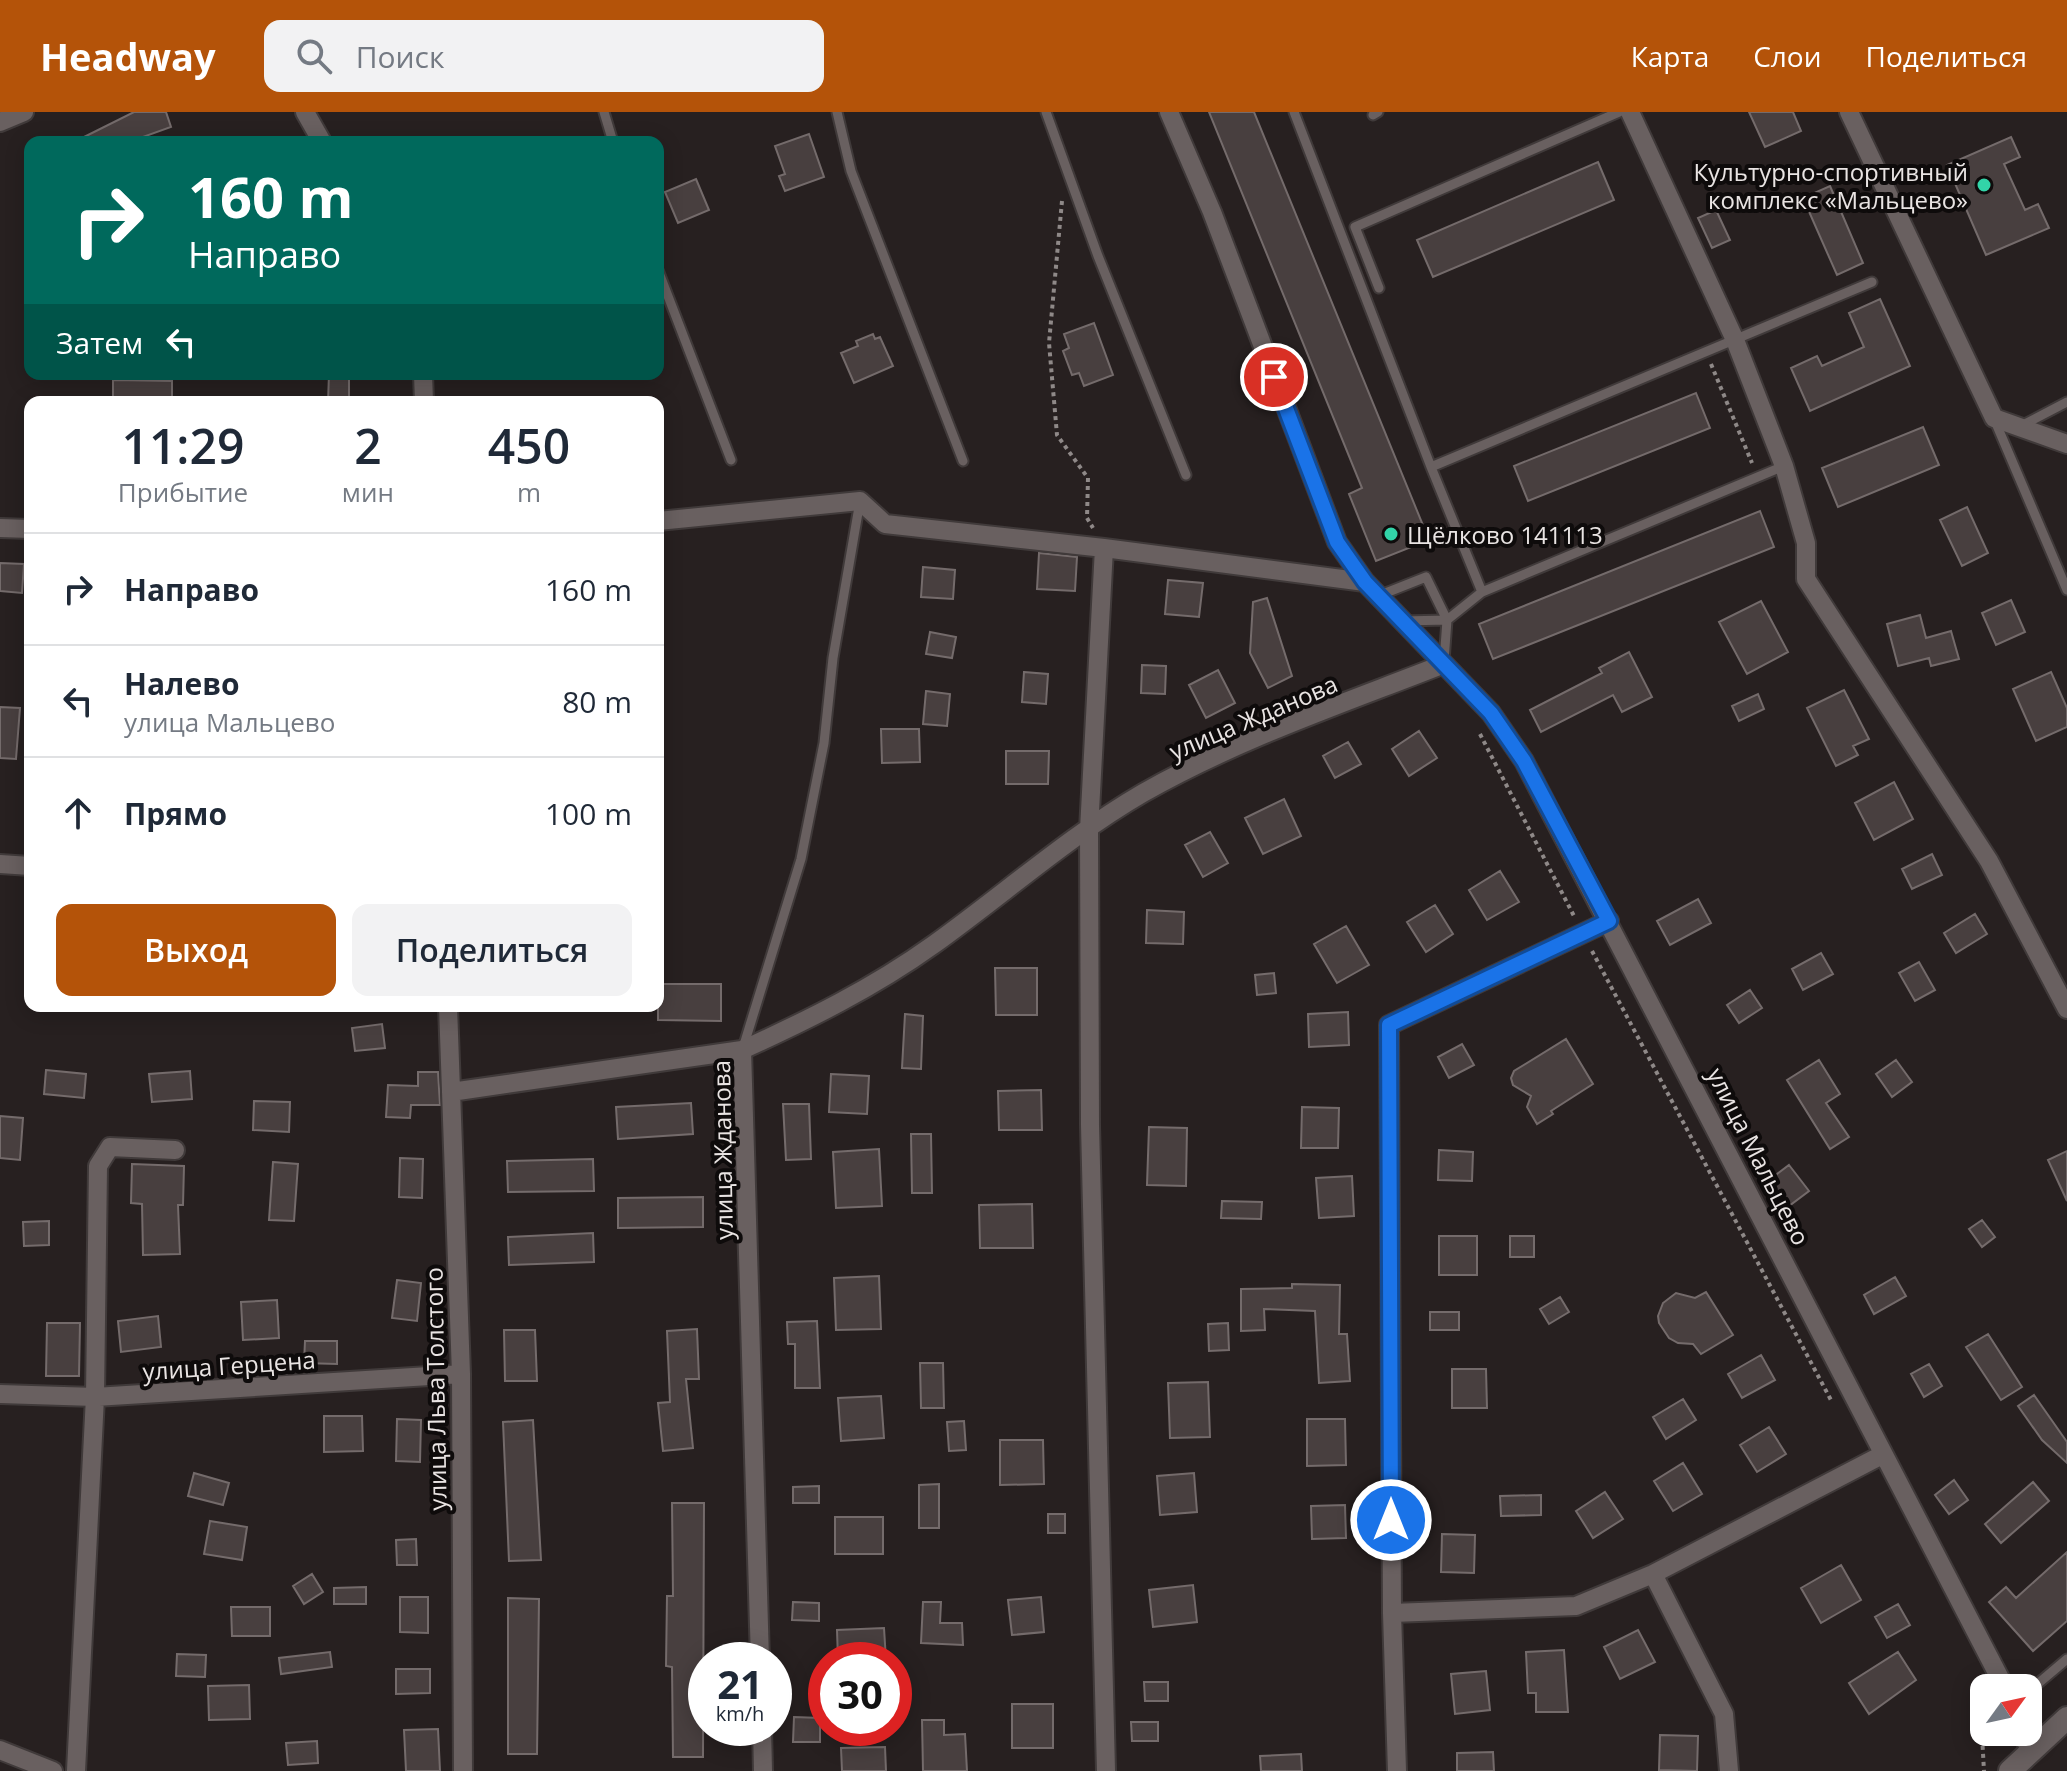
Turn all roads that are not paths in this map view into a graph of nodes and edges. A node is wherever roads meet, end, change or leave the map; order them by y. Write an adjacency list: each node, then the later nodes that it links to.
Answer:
1 (24, 112): 11 (street)
2 (305, 112): 12 (street)
3 (604, 112): 13 (lane)
4 (837, 112): 23 (lane)
5 (1046, 112): 26 (lane)
6 (1169, 112): 32 (street, улица Мальцево)
7 (1294, 112): 25 (lane)
8 (1619, 112): 16 (lane)
9 (1630, 112): 17 (street)
10 (1849, 112): 19 (street)
11 (0, 122)
12 (319, 136)
13 (611, 136)
14 (1872, 282): 17 (lane)
15 (664, 286): 22 (lane)
16 (1379, 288)
17 (1735, 340): 24 (street); 25 (lane)
18 (2067, 402): 20 (lane)
19 (1994, 418): 20 (street); 33 (lane)
20 (2021, 426): 21 (street)
21 (2067, 444)
22 (731, 460)
23 (963, 461)
24 (1784, 466): 34 (lane); 43 (street)
25 (1431, 467): 34 (lane)
26 (1186, 475)
27 (860, 501): 28 (street); 31 (street); 45 (lane)
28 (664, 520)
29 (0, 528): 30 (street)
30 (24, 529)
31 (1104, 548): 32 (street); 39 (street)
32 (1365, 582): 35 (street, улица Мальцево)
33 (2067, 590)
34 (1482, 592): 36 (lane)
35 (1378, 596): 36 (lane); 37 (street, улица Мальцево)
36 (1447, 620): 37 (lane); 38 (lane)
37 (1401, 621): 38 (street, улица Мальцево)
38 (1444, 664): 39 (street, улица Жданова); 42 (street, улица Мальцево)
39 (1089, 830): 45 (street, улица Жданова); 67 (street)
40 (0, 864): 41 (street)
41 (24, 866)
42 (1609, 921): 51 (street, улица Мальцево); 53 (street)
43 (2067, 1009)
44 (448, 1012): 46 (street, улица Льва Толстого)
45 (742, 1050): 46 (street); 54 (street, улица Жданова)
46 (451, 1092): 48 (street, улица Льва Толстого)
47 (175, 1150): 50 (street)
48 (461, 1374): 50 (street, улица Герцена); 65 (street, улица Льва Толстого)
49 (0, 1394): 50 (street, улица Герцена)
50 (95, 1397): 64 (street)
51 (1882, 1455): 52 (street); 56 (street, улица Мальцево)
52 (1653, 1574): 53 (street); 69 (street)
53 (1392, 1613): 68 (street)
54 (759, 1642)
55 (2067, 1659): 57 (lane)
56 (1998, 1674)
57 (2042, 1680)
58 (2067, 1718): 59 (street)
59 (2042, 1733)
60 (762, 1746): 66 (street)
61 (2024, 1746): 70 (street)
62 (0, 1750): 63 (street)
63 (53, 1771)
64 (76, 1771)
65 (463, 1771)
66 (763, 1771)
67 (1106, 1771)
68 (1397, 1771)
69 (1729, 1771)
70 (2010, 1771)

